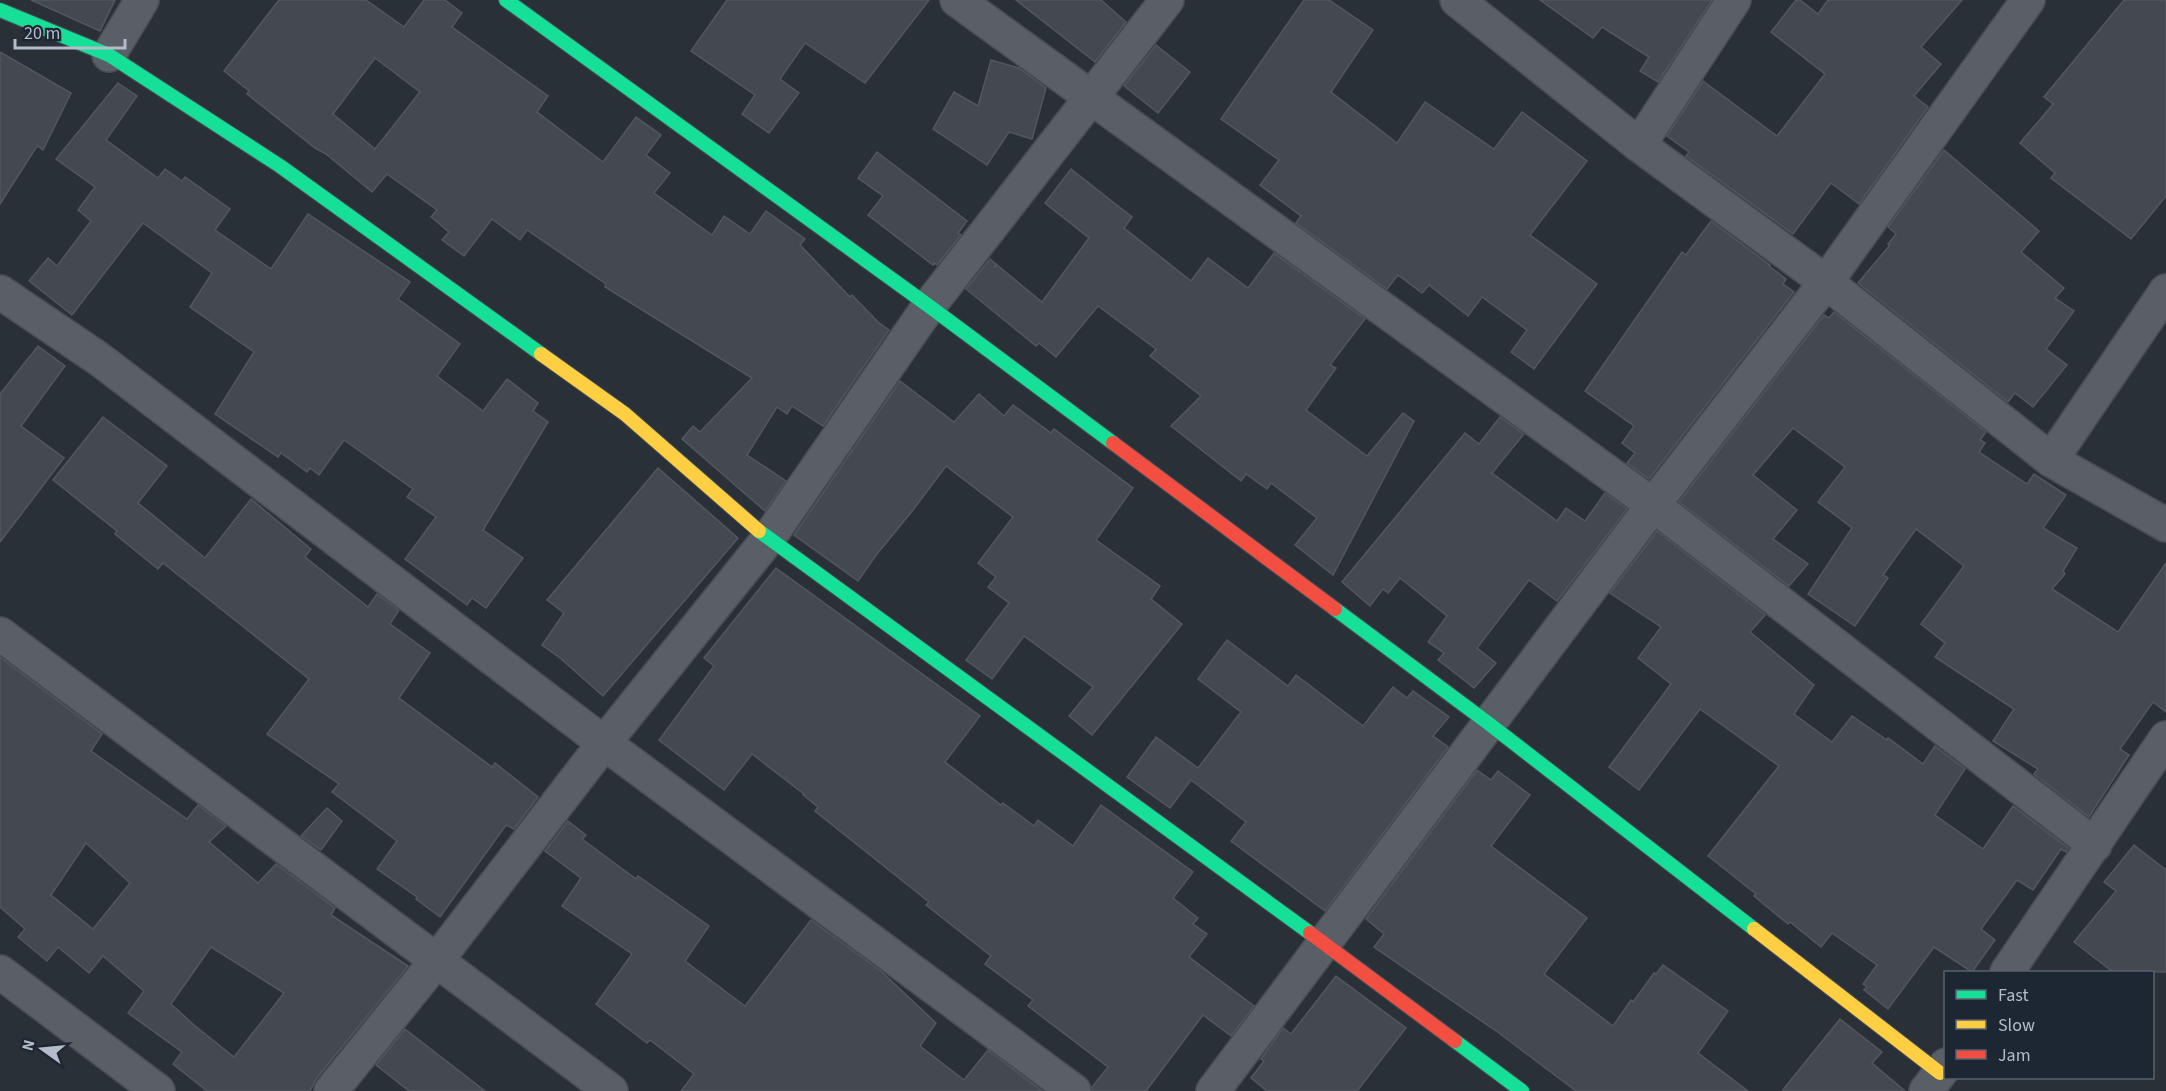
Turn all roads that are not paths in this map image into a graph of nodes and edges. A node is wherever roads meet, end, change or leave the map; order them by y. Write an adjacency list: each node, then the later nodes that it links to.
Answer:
1 (142, 0): 9 (street)
2 (506, 0): 15 (street)
3 (957, 0): 10 (street)
4 (1167, 0): 10 (street)
5 (1457, 0): 11 (street)
6 (1734, 0): 11 (street)
7 (2028, 0): 12 (street)
8 (0, 9): 9 (street)
9 (109, 55): 19 (street)
10 (1091, 97): 15 (street); 17 (street)
11 (1640, 145): 12 (street)
12 (1826, 282): 16 (street); 17 (street)
13 (2166, 291): 16 (street)
14 (0, 292): 23 (street)
15 (929, 306): 19 (street); 21 (street)
16 (2051, 460): 18 (street)
17 (1653, 505): 21 (street); 24 (street)
18 (2166, 525)
19 (768, 539): 23 (street); 25 (street)
20 (0, 634): 26 (street)
21 (1488, 723): 25 (street); 29 (street)
22 (2166, 738): 24 (street)
23 (604, 743): 26 (street); 33 (street)
24 (2095, 845): 27 (street)
25 (1323, 943): 34 (street); 35 (street)
26 (437, 960): 31 (street); 32 (street)
27 (2008, 971)
28 (0, 972): 30 (street)
29 (1937, 1076)
30 (158, 1091)
31 (331, 1091)
32 (611, 1091)
33 (1074, 1091)
34 (1213, 1091)
35 (1522, 1091)

